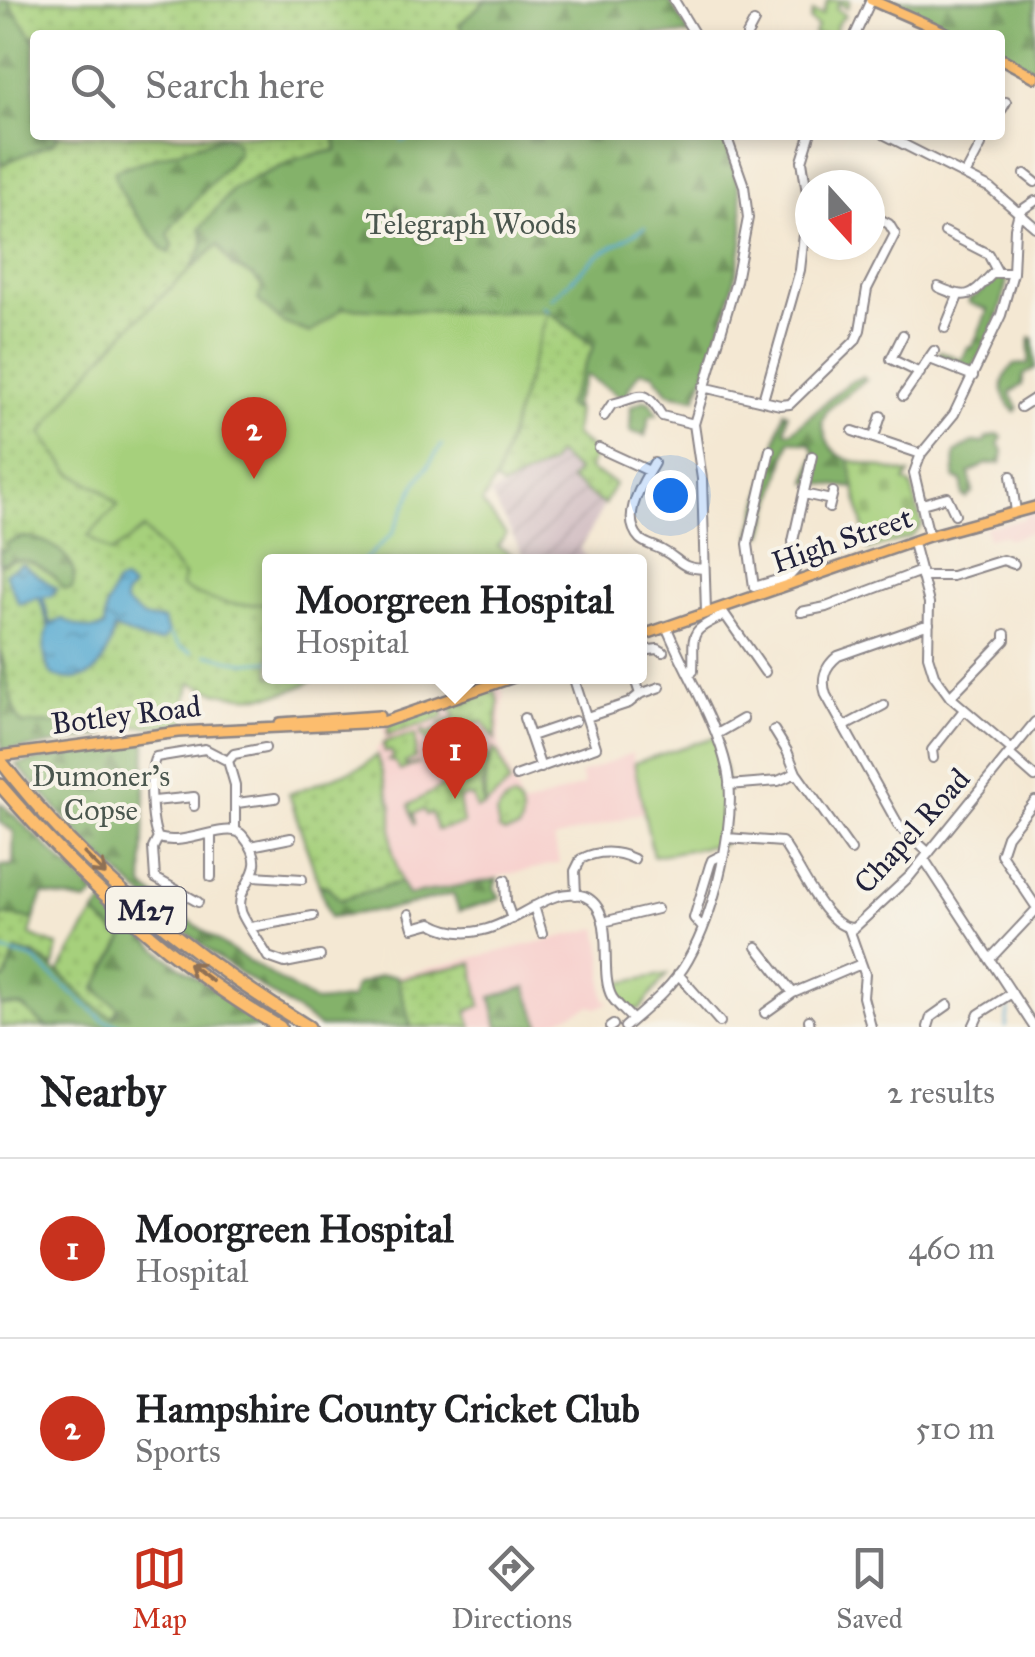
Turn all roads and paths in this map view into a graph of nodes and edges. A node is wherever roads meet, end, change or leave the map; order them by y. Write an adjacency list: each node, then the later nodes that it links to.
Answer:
1 (674, 0): 4 (street)
2 (871, 0): 6 (street); 7 (main road)
3 (754, 22): 5 (street)
4 (692, 30)
5 (750, 30)
6 (856, 30)
7 (931, 30)
8 (1005, 61): 9 (main road)
9 (1035, 77)
10 (728, 140): 36 (street)
11 (808, 140): 16 (street)
12 (895, 140): 15 (street)
13 (912, 140): 15 (street)
14 (981, 146): 18 (street)
15 (908, 147): 18 (street)
16 (804, 170)
17 (1026, 174): 19 (street)
18 (965, 175): 21 (street)
19 (1035, 182)
20 (1035, 202): 21 (street)
21 (1019, 212): 23 (street); 29 (street)
22 (885, 222): 25 (street)
23 (1035, 227)
24 (945, 232): 28 (street)
25 (885, 256)
26 (801, 260): 39 (street)
27 (883, 260): 39 (street)
28 (997, 271): 29 (street); 31 (street)
29 (1013, 272): 35 (street)
30 (938, 287): 31 (street)
31 (958, 296): 32 (street)
32 (945, 328)
33 (903, 335): 34 (street)
34 (920, 373): 35 (street); 37 (street)
35 (973, 376): 48 (street)
36 (704, 386): 39 (street); 43 (street)
37 (903, 396)
38 (1035, 398): 40 (street)
39 (762, 400)
40 (1026, 408)
41 (604, 416): 43 (street)
42 (881, 416): 45 (street)
43 (694, 424): 60 (street)
44 (853, 431): 45 (street)
45 (874, 437): 48 (street)
46 (599, 448): 60 (street)
47 (770, 450): 63 (street)
48 (921, 454): 53 (street)
49 (812, 456): 51 (street)
50 (1010, 476): 55 (street)
51 (804, 494): 52 (street); 62 (street)
52 (831, 500)
53 (922, 504): 56 (street); 57 (street)
54 (1035, 507): 55 (main road, High Street)
55 (1016, 512): 57 (main road, High Street)
56 (954, 514)
57 (929, 536): 58 (main road, High Street)
58 (913, 543): 61 (street); 62 (main road, High Street)
59 (1014, 564): 61 (street)
60 (704, 568): 65 (street)
61 (922, 574): 67 (street); 68 (street)
62 (784, 582): 63 (street); 66 (main road, High Street)
63 (754, 586): 64 (street)
64 (742, 592)
65 (706, 612): 66 (main road, High Street); 69 (main road, High Street)
66 (723, 612): 74 (street); 75 (street)
67 (801, 612)
68 (929, 624): 81 (street); 89 (street)
69 (667, 628): 70 (main road); 92 (street)
70 (647, 634)
71 (1005, 634): 81 (street)
72 (647, 651): 73 (street)
73 (663, 652)
74 (692, 671)
75 (766, 672)
76 (494, 684): 90 (main road, Botley Road)
77 (576, 684): 84 (street)
78 (637, 684): 80 (street)
79 (660, 687): 80 (street)
80 (640, 694): 84 (street)
81 (950, 697): 83 (street)
82 (884, 705): 89 (street)
83 (964, 710): 96 (street); 97 (street)
84 (587, 717): 100 (street)
85 (524, 718): 93 (street)
86 (743, 719): 92 (street)
87 (575, 721): 93 (street)
88 (1035, 722): 97 (street, Chapel Road)
89 (844, 726): 120 (street)
90 (210, 730): 95 (street); 98 (main road, Botley Road)
91 (774, 730): 101 (street)
92 (717, 734): 104 (street)
93 (531, 736): 100 (street)
94 (265, 748): 99 (street)
95 (204, 749): 99 (street); 108 (street)
96 (930, 752)
97 (1010, 752): 103 (street); 120 (street, Chapel Road)
98 (0, 758): 152 (highway, M27, one-way to 152)
99 (228, 761): 110 (street)
100 (541, 768): 102 (street)
101 (796, 773): 104 (street); 118 (street)
102 (516, 776)
103 (1035, 777)
104 (729, 784): 115 (street)
105 (0, 785): 151 (highway, M27, one-way to 105)
106 (194, 797): 108 (street)
107 (275, 798): 110 (street)
108 (154, 801): 113 (street)
109 (1035, 802): 130 (street)
110 (237, 803): 111 (street)
111 (236, 831): 112 (street); 116 (street)
112 (211, 836): 113 (street); 124 (street)
113 (158, 838): 128 (street)
114 (291, 838): 116 (street)
115 (727, 838): 119 (street); 138 (street, Chapel Road)
116 (251, 846): 123 (street)
117 (716, 847): 122 (street)
118 (851, 850)
119 (724, 854): 122 (street); 136 (street)
120 (926, 856): 138 (street, Chapel Road); 142 (street)
121 (634, 859): 127 (street)
122 (712, 860): 136 (street)
123 (254, 876): 125 (street); 137 (street)
124 (211, 878)
125 (302, 879)
126 (505, 880): 134 (street)
127 (576, 894): 129 (street); 135 (street)
128 (198, 902)
129 (534, 906): 134 (street); 139 (street)
130 (1035, 908): 142 (street)
131 (653, 913): 135 (street)
132 (409, 914): 134 (street)
133 (313, 916): 137 (street)
134 (512, 919)
135 (603, 922): 149 (street)
136 (702, 926): 144 (street)
137 (251, 927): 141 (street)
138 (849, 929): 143 (street)
139 (542, 933)
140 (756, 946): 145 (street)
141 (320, 956)
142 (990, 959): 146 (street)
143 (861, 964): 145 (street); 154 (street)
144 (678, 974): 149 (street); 150 (street)
145 (793, 993): 148 (street)
146 (1012, 994): 156 (street); 157 (street)
147 (948, 1005): 155 (street)
148 (765, 1012)
149 (633, 1020): 153 (street)
150 (720, 1022)
151 (280, 1027)
152 (309, 1027)
153 (626, 1027)
154 (871, 1027)
155 (928, 1027)
156 (973, 1027)
157 (1034, 1027)

